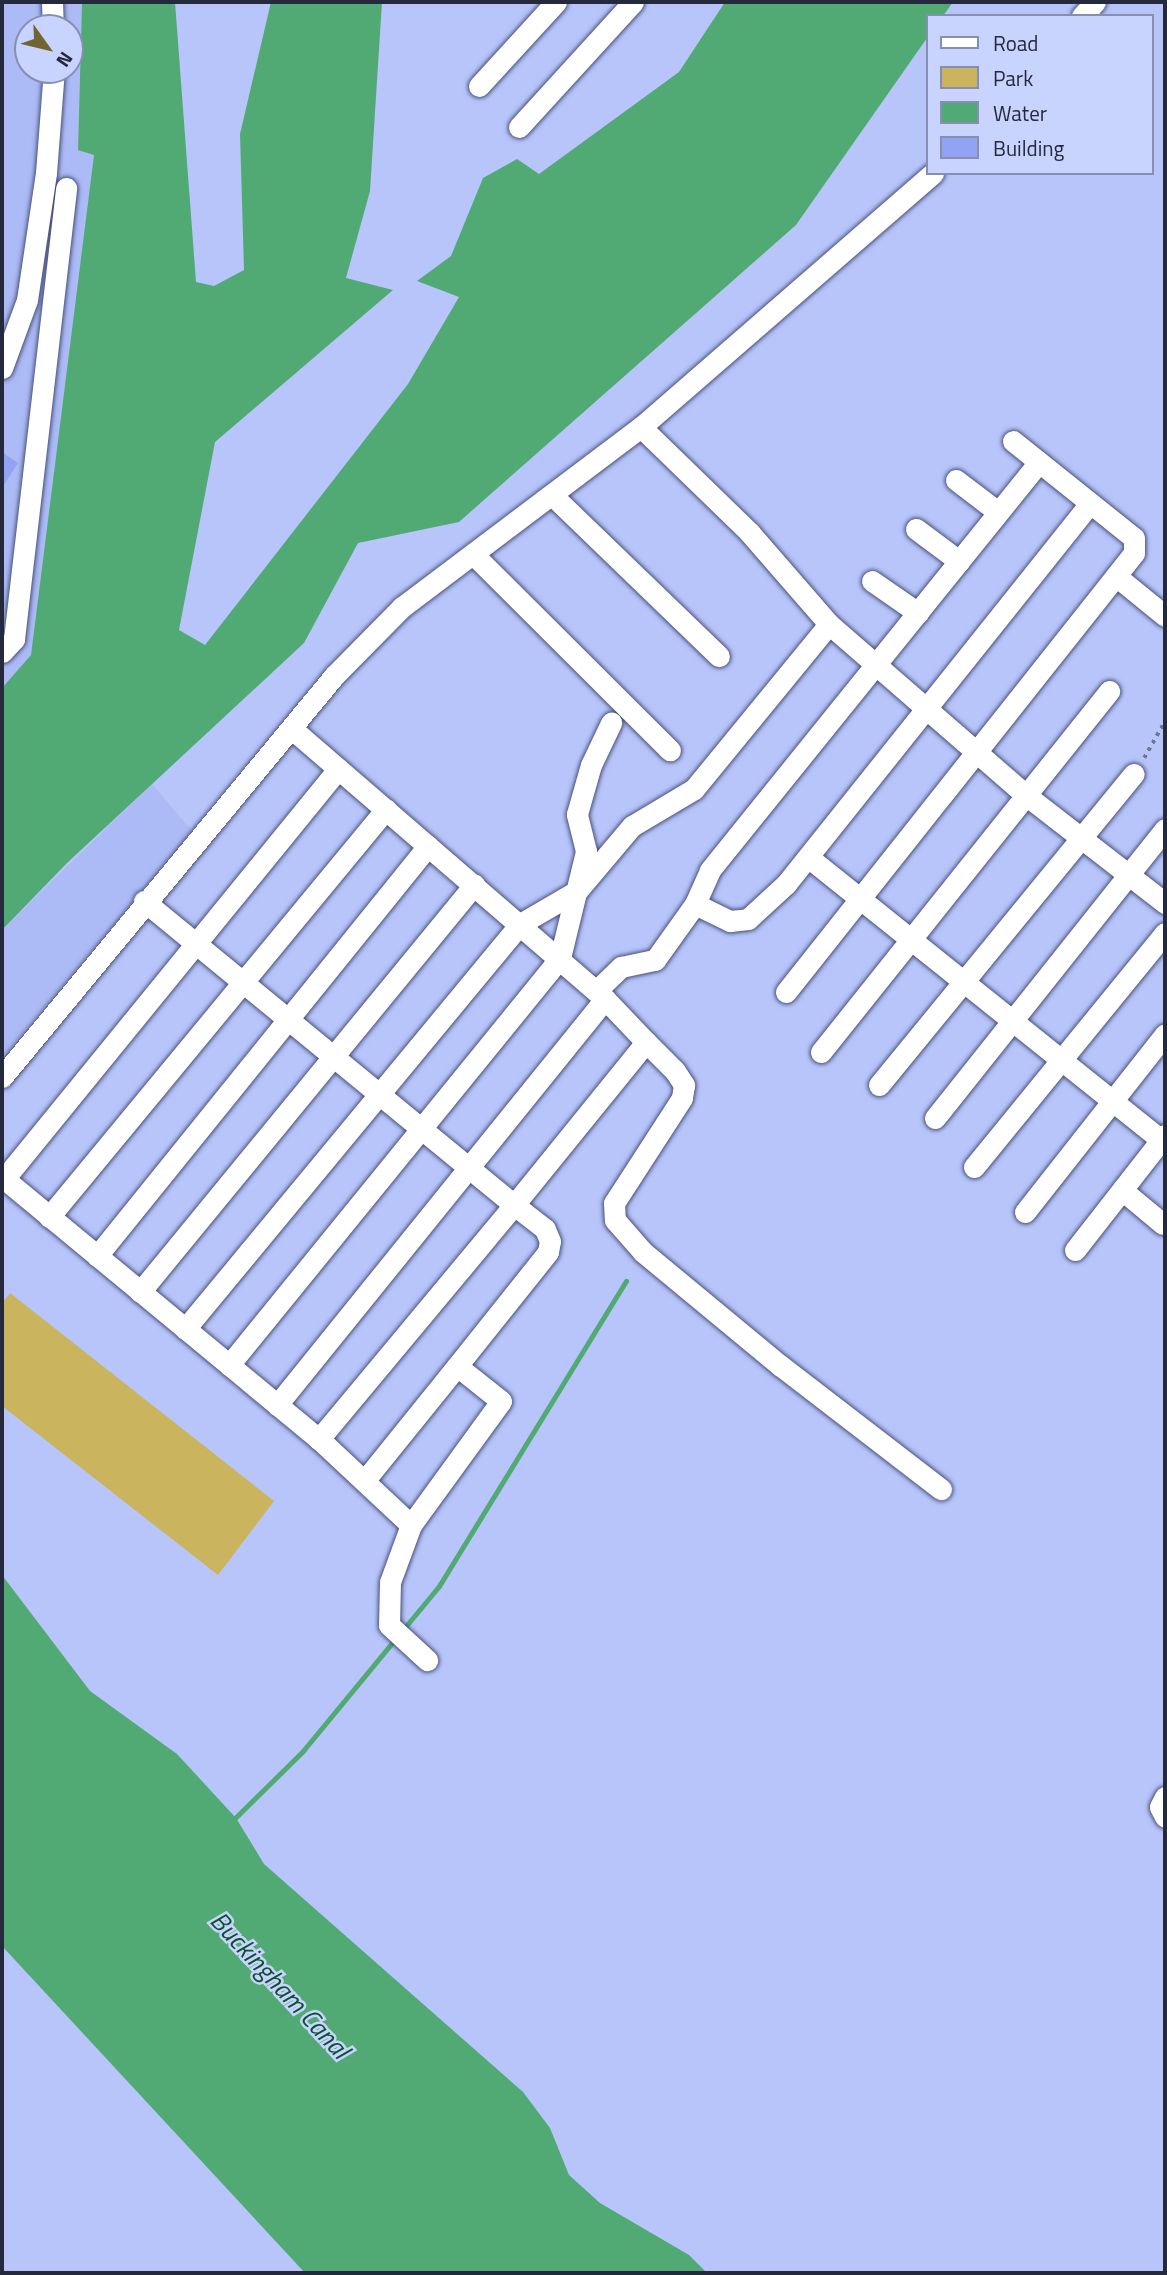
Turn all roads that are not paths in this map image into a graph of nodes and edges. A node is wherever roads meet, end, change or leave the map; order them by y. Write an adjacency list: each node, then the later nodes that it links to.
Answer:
1 (555, 2): 4 (street)
2 (633, 2): 5 (street)
3 (53, 84): 8 (street)
4 (479, 86)
5 (519, 127)
6 (931, 175): 9 (street)
7 (66, 188): 24 (street)
8 (2, 368)
9 (641, 427): 13 (street); 23 (street)
10 (1013, 441): 11 (street)
11 (1039, 462): 14 (street); 15 (street)
12 (957, 480): 15 (street)
13 (552, 495): 17 (street); 25 (street)
14 (1090, 503): 19 (street); 28 (street)
15 (998, 512): 18 (street)
16 (916, 529): 18 (street)
17 (473, 554): 30 (street); 31 (street)
18 (959, 561): 21 (street)
19 (1116, 576): 22 (street); 32 (street)
20 (872, 581): 21 (street)
21 (918, 613): 26 (street)
22 (1165, 616)
23 (829, 624): 26 (street); 43 (street)
24 (6, 639)
25 (719, 656)
26 (876, 665): 28 (street); 47 (street)
27 (1109, 691): 35 (street)
28 (927, 709): 32 (street); 40 (street)
29 (611, 723): 43 (street)
30 (293, 730): 33 (street); 45 (street)
31 (670, 750)
32 (978, 754): 35 (street); 44 (street)
33 (338, 769): 36 (street); 51 (street)
34 (1134, 774): 38 (street)
35 (1027, 796): 38 (street); 50 (street)
36 (386, 809): 39 (street); 54 (street)
37 (1165, 829): 41 (street)
38 (1080, 840): 41 (street); 53 (street)
39 (428, 846): 42 (street); 57 (street)
40 (808, 857): 44 (street); 47 (street)
41 (1129, 875): 46 (street); 58 (street)
42 (474, 885): 48 (street); 62 (street)
43 (577, 891): 48 (street); 52 (street)
44 (861, 899): 50 (street); 55 (street)
45 (144, 901): 51 (street); 64 (street)
46 (1165, 903)
47 (695, 904): 56 (street)
48 (520, 924): 52 (street); 66 (street)
49 (1165, 933): 63 (street)
50 (911, 939): 53 (street); 61 (street)
51 (197, 944): 54 (street); 73 (street)
52 (559, 958): 56 (street); 69 (street)
53 (962, 980): 58 (street); 65 (street)
54 (242, 981): 57 (street); 77 (street)
55 (786, 992)
56 (601, 995): 60 (street); 71 (street)
57 (287, 1018): 62 (street); 80 (street)
58 (1013, 1021): 63 (street); 68 (street)
59 (1165, 1034): 67 (street)
60 (646, 1042): 75 (street); 88 (street)
61 (821, 1052)
62 (334, 1056): 66 (street); 81 (street)
63 (1062, 1061): 67 (street); 72 (street)
64 (2, 1076)
65 (879, 1084)
66 (380, 1094): 69 (street); 82 (street)
67 (1112, 1101): 70 (street); 76 (street)
68 (935, 1118)
69 (422, 1128): 71 (street); 83 (street)
70 (1163, 1138): 74 (street)
71 (469, 1167): 75 (street); 85 (street)
72 (974, 1167)
73 (3, 1178): 77 (street)
74 (1122, 1191): 78 (street); 79 (street)
75 (514, 1205): 84 (street); 86 (street)
76 (1025, 1212)
77 (49, 1217): 80 (street)
78 (1163, 1224)
79 (1075, 1250)
80 (97, 1256): 81 (street)
81 (140, 1292): 82 (street)
82 (185, 1329): 83 (street)
83 (229, 1365): 85 (street)
84 (457, 1366): 87 (street); 89 (street)
85 (276, 1405): 86 (street)
86 (319, 1439): 87 (street)
87 (365, 1480): 89 (street)
88 (941, 1489)
89 (411, 1525): 90 (street)
90 (419, 1654)
91 (1165, 1797): 92 (street)
92 (1165, 1817)

